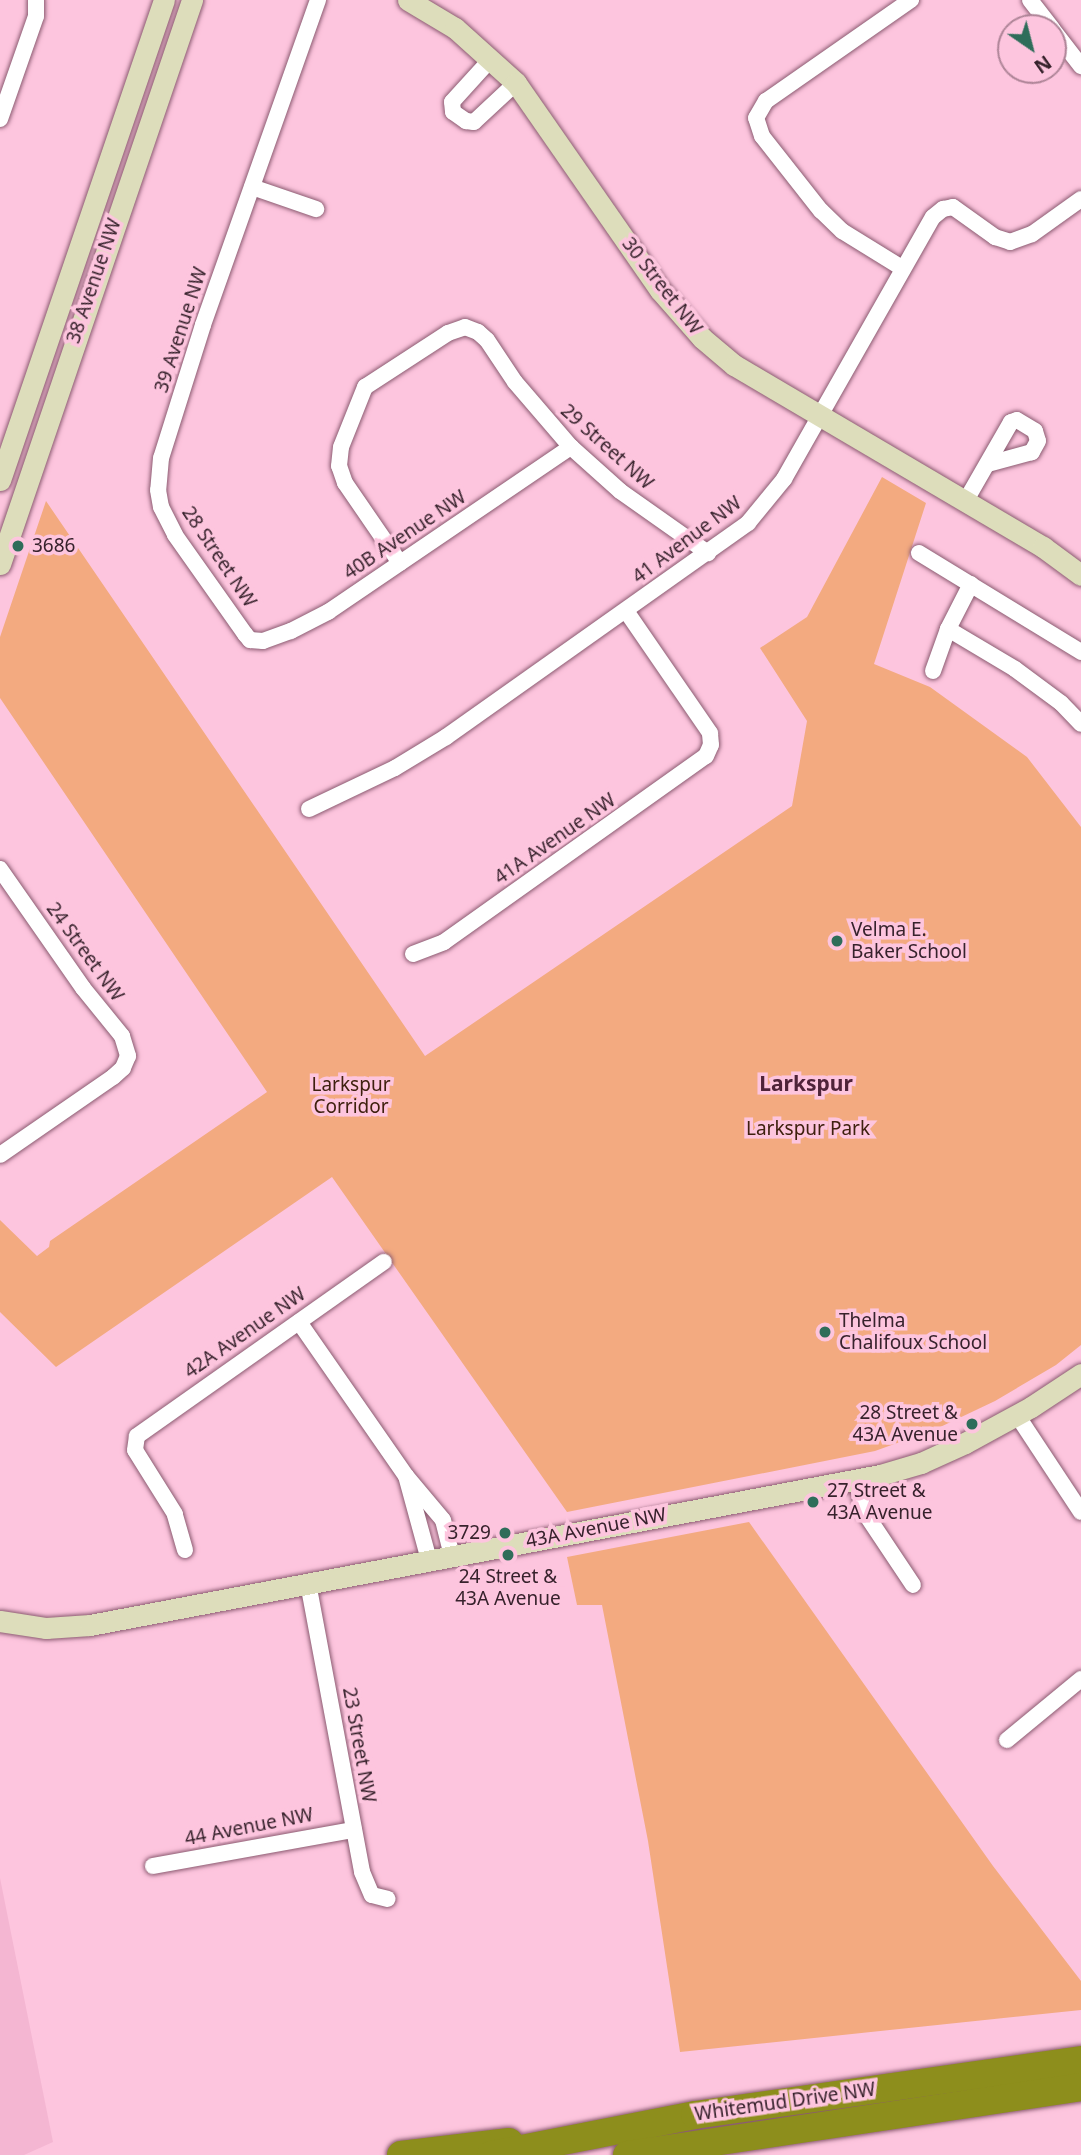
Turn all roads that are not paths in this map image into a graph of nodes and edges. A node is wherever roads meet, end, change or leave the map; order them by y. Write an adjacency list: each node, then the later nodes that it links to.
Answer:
1 (36, 0): 13 (street)
2 (164, 0): 21 (street, 38 Avenue NW)
3 (192, 0): 27 (street, 38 Avenue NW)
4 (318, 0): 14 (street, 39 Avenue NW)
5 (408, 0): 10 (street, 30 Street NW)
6 (911, 0): 17 (street)
7 (1030, 0): 8 (street)
8 (1041, 14)
9 (1067, 48): 11 (street)
10 (491, 58): 12 (street, 30 Street NW); 12 (street)
11 (1081, 66)
12 (516, 83): 18 (street, 30 Street NW)
13 (0, 119)
14 (253, 187): 16 (street); 22 (street, 39 Avenue NW)
15 (1081, 199): 17 (street, 41 Avenue NW)
16 (316, 209)
17 (902, 268): 18 (street, 41 Avenue NW)
18 (821, 415): 23 (street, 30 Street NW); 24 (street, 41 Avenue NW)
19 (571, 447): 24 (street, 29 Street NW); 26 (street, 40B Avenue NW); 26 (street, 29 Street NW)
20 (988, 464): 23 (street)
21 (0, 480)
22 (158, 490): 32 (street, 28 Street NW)
23 (965, 502): 28 (street, 30 Street NW)
24 (708, 553): 30 (street, 41 Avenue NW)
25 (919, 553): 29 (street)
26 (400, 563): 32 (street, 40B Avenue NW)
27 (0, 564)
28 (1081, 575)
29 (971, 584): 31 (street); 33 (street)
30 (626, 611): 36 (street, 41 Avenue NW); 38 (street, 41A Avenue NW)
31 (948, 629): 34 (street); 35 (street)
32 (254, 642)
33 (1079, 645)
34 (933, 671)
35 (1081, 724)
36 (309, 809)
37 (0, 869): 39 (street, 24 Street NW)
38 (413, 954)
39 (0, 1155)
40 (384, 1262): 41 (street, 42A Avenue NW)
41 (299, 1322): 44 (street); 47 (street, 42A Avenue NW)
42 (1081, 1374): 43 (street, 43A Avenue NW)
43 (1017, 1415): 45 (street, 43A Avenue NW); 46 (street)
44 (406, 1476): 48 (street); 49 (street)
45 (857, 1480): 48 (street, 43A Avenue NW); 51 (street)
46 (1081, 1513)
47 (185, 1550)
48 (452, 1556): 49 (street, 43A Avenue NW)
49 (429, 1560): 50 (street, 43A Avenue NW)
50 (308, 1583): 52 (street, 43A Avenue NW); 55 (street, 23 Street NW)
51 (913, 1585)
52 (0, 1621)
53 (1081, 1679): 54 (street)
54 (1007, 1740)
55 (354, 1829): 56 (street, 44 Avenue NW); 57 (street, 23 Street NW)
56 (153, 1866)
57 (388, 1899)
58 (1081, 2060): 60 (highway, Whitemud Drive NW)
59 (1081, 2087): 63 (highway, Whitemud Drive NW)
60 (592, 2133): 61 (highway); 62 (highway, Whitemud Drive NW)
61 (401, 2155)
62 (491, 2155)
63 (627, 2155)

